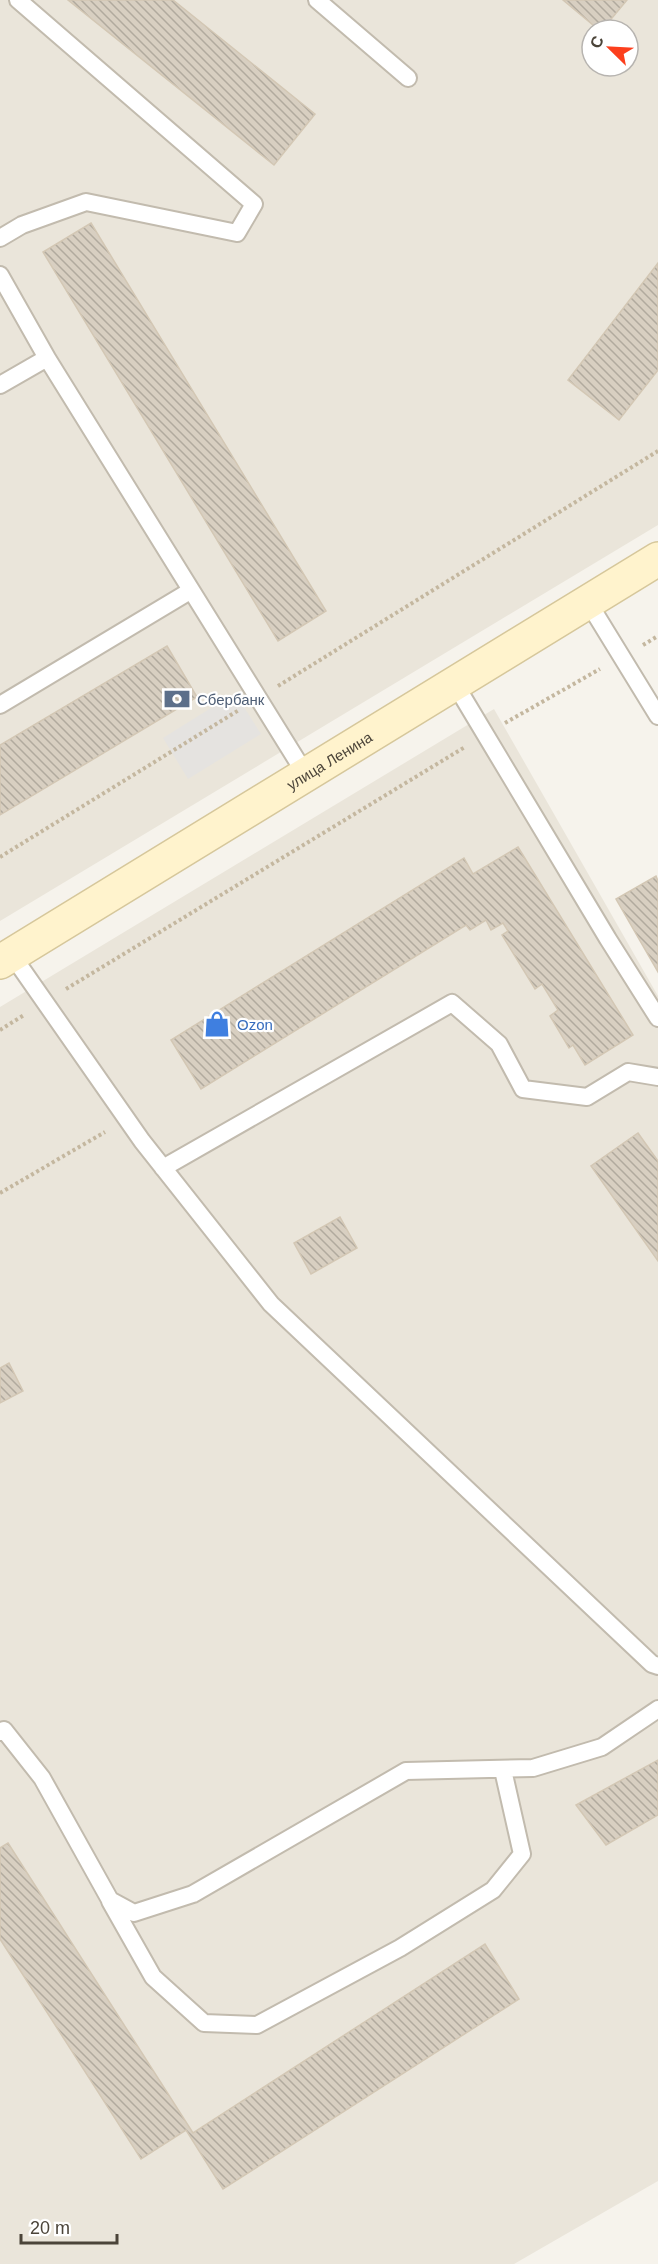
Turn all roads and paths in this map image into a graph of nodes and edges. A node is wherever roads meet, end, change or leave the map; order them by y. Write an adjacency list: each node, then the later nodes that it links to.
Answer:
1 (18, 0): 4 (lane)
2 (317, 0): 3 (lane)
3 (408, 78)
4 (0, 238)
5 (0, 275): 6 (lane)
6 (46, 358): 7 (lane); 10 (lane)
7 (0, 385)
8 (658, 451): 15 (path)
9 (658, 559): 11 (street, улица Ленина)
10 (190, 591): 15 (lane); 16 (lane)
11 (588, 602): 13 (lane); 14 (street, улица Ленина)
12 (658, 636): 13 (path)
13 (622, 657): 17 (lane); 18 (path)
14 (455, 684): 18 (lane); 19 (street, улица Ленина)
15 (257, 699): 19 (lane); 20 (path)
16 (0, 705)
17 (658, 716)
18 (485, 735): 22 (path); 23 (lane)
19 (306, 775): 21 (street, улица Ленина)
20 (0, 857)
21 (6, 959): 22 (lane)
22 (44, 1002): 24 (path); 26 (lane)
23 (658, 1018)
24 (0, 1030)
25 (658, 1077): 27 (lane)
26 (127, 1120): 27 (lane); 28 (path)
27 (163, 1167): 29 (lane)
28 (0, 1193)
29 (658, 1666)
30 (658, 1709): 32 (lane)
31 (0, 1732): 33 (lane)
32 (502, 1770): 33 (lane); 33 (lane)
33 (110, 1900)

